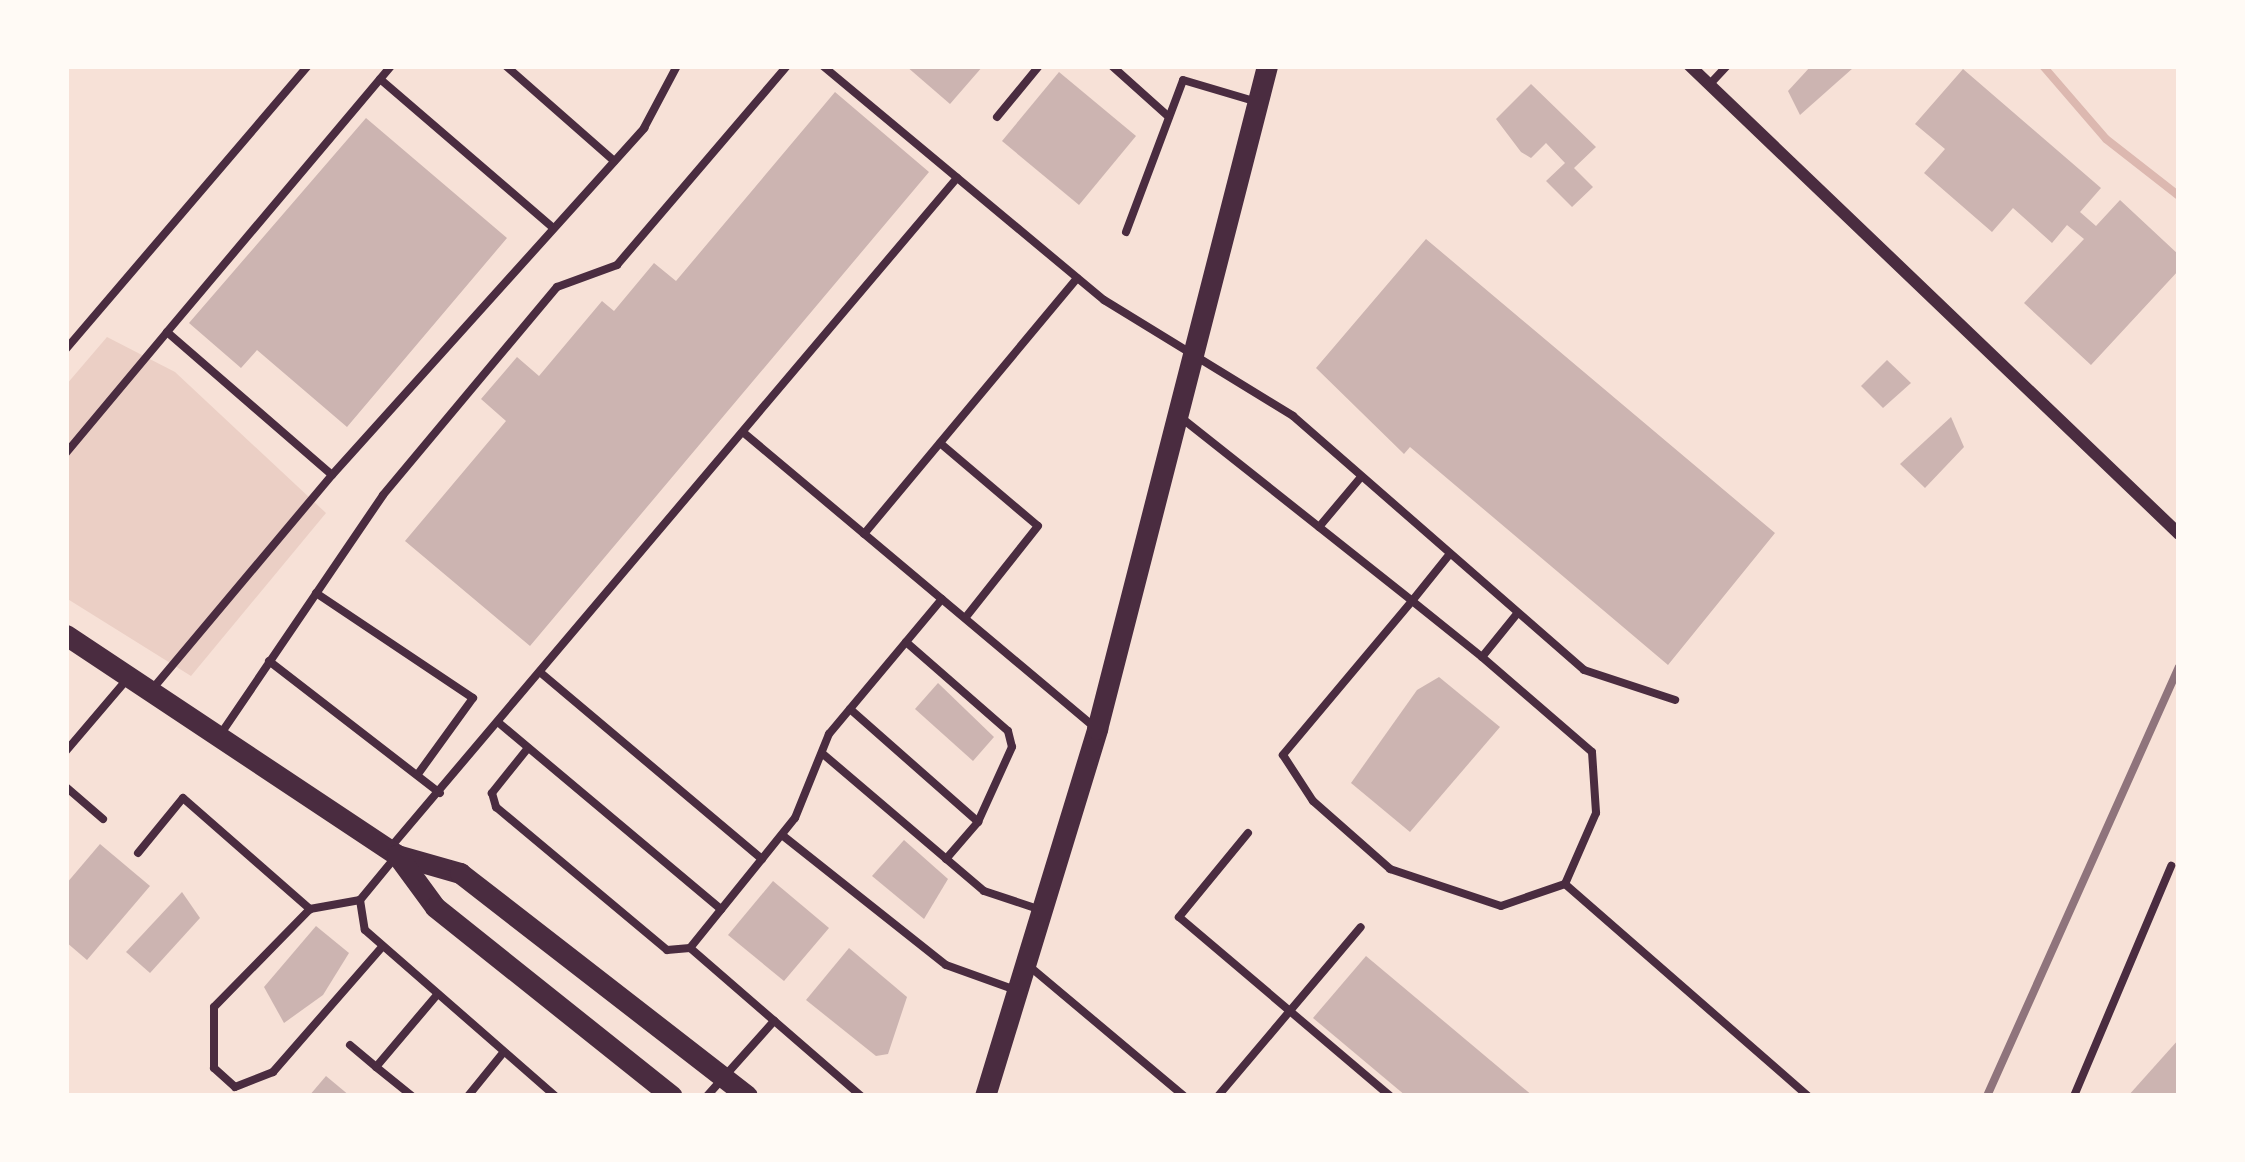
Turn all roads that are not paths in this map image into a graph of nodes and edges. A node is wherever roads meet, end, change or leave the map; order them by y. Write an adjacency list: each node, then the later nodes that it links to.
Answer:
1 (308, 66): 25 (lane)
2 (391, 66): 13 (lane)
3 (506, 66): 19 (lane)
4 (677, 66): 19 (lane)
5 (787, 66): 37 (lane)
6 (823, 66): 20 (lane)
7 (1039, 66): 18 (lane)
8 (1112, 66): 17 (lane)
9 (1188, 66): 14 (lane)
10 (1267, 66): 16 (main road)
11 (1690, 66): 15 (street)
12 (1727, 66): 15 (lane)
13 (380, 80): 21 (lane); 24 (lane)
14 (1183, 80): 16 (lane); 17 (lane)
15 (1709, 85): 35 (street)
16 (1255, 102): 26 (main road)
17 (1169, 116): 22 (lane)
18 (997, 117)
19 (614, 160): 21 (lane)
20 (957, 178): 23 (lane); 28 (lane)
21 (552, 226): 31 (lane)
22 (1126, 232)
23 (1077, 278): 26 (lane); 29 (lane)
24 (167, 332): 30 (lane); 31 (lane)
25 (66, 349)
26 (1188, 353): 27 (main road); 32 (lane)
27 (1173, 412): 33 (lane); 52 (main road)
28 (744, 433): 34 (lane); 46 (lane)
29 (940, 443): 34 (lane); 41 (lane)
30 (66, 453)
31 (332, 475): 48 (lane)
32 (1361, 477): 33 (lane); 36 (lane)
33 (1319, 527): 39 (lane)
34 (864, 534): 38 (lane)
35 (2179, 534)
36 (1449, 555): 39 (lane); 40 (lane)
37 (316, 592): 45 (lane); 57 (lane)
38 (942, 599): 41 (lane); 43 (lane)
39 (1412, 601): 44 (lane); 69 (lane)
40 (1516, 615): 44 (lane); 49 (lane)
41 (965, 618): 52 (lane)
42 (66, 635): 47 (main road)
43 (905, 642): 50 (lane); 61 (lane)
44 (1482, 657): 69 (lane)
45 (269, 661): 53 (lane); 57 (lane)
46 (541, 673): 51 (lane); 66 (lane)
47 (130, 676): 48 (main road); 55 (lane)
48 (152, 690): 53 (main road)
49 (1675, 700)
50 (850, 709): 56 (lane); 61 (lane)
51 (499, 723): 54 (lane); 59 (lane)
52 (1097, 729): 73 (main road)
53 (220, 735): 64 (main road)
54 (528, 748): 72 (lane); 76 (lane)
55 (66, 751)
56 (823, 754): 63 (lane); 67 (lane)
57 (418, 774): 59 (lane)
58 (66, 787): 60 (lane)
59 (440, 793): 64 (lane)
60 (103, 819)
61 (978, 822): 67 (lane)
62 (1248, 832): 80 (lane)
63 (782, 835): 66 (lane); 78 (lane)
64 (393, 852): 70 (lane); 85 (main road); 89 (main road)
65 (138, 853): 71 (lane)
66 (762, 859): 72 (lane)
67 (946, 859): 73 (lane)
68 (2171, 866): 98 (lane)
69 (1565, 884): 97 (lane)
70 (361, 900): 71 (lane); 75 (lane)
71 (310, 909): 75 (lane)
72 (721, 909): 76 (lane)
73 (1045, 912): 77 (main road)
74 (1360, 927): 80 (lane)
75 (382, 947): 79 (lane)
76 (690, 948): 81 (lane)
77 (1029, 966): 78 (main road); 94 (lane)
78 (1020, 992): 93 (main road)
79 (436, 996): 83 (lane); 84 (lane)
80 (1289, 1011): 95 (lane); 96 (lane)
81 (774, 1021): 85 (lane); 92 (lane)
82 (350, 1046): 84 (lane)
83 (503, 1053): 87 (lane); 88 (lane)
84 (376, 1067): 86 (lane)
85 (724, 1077): 90 (lane); 91 (main road)
86 (412, 1096)
87 (468, 1096)
88 (555, 1096)
89 (672, 1096)
90 (707, 1096)
91 (746, 1096)
92 (861, 1096)
93 (986, 1096)
94 (1184, 1096)
95 (1217, 1096)
96 (1390, 1096)
97 (1808, 1096)
98 (2074, 1096)

